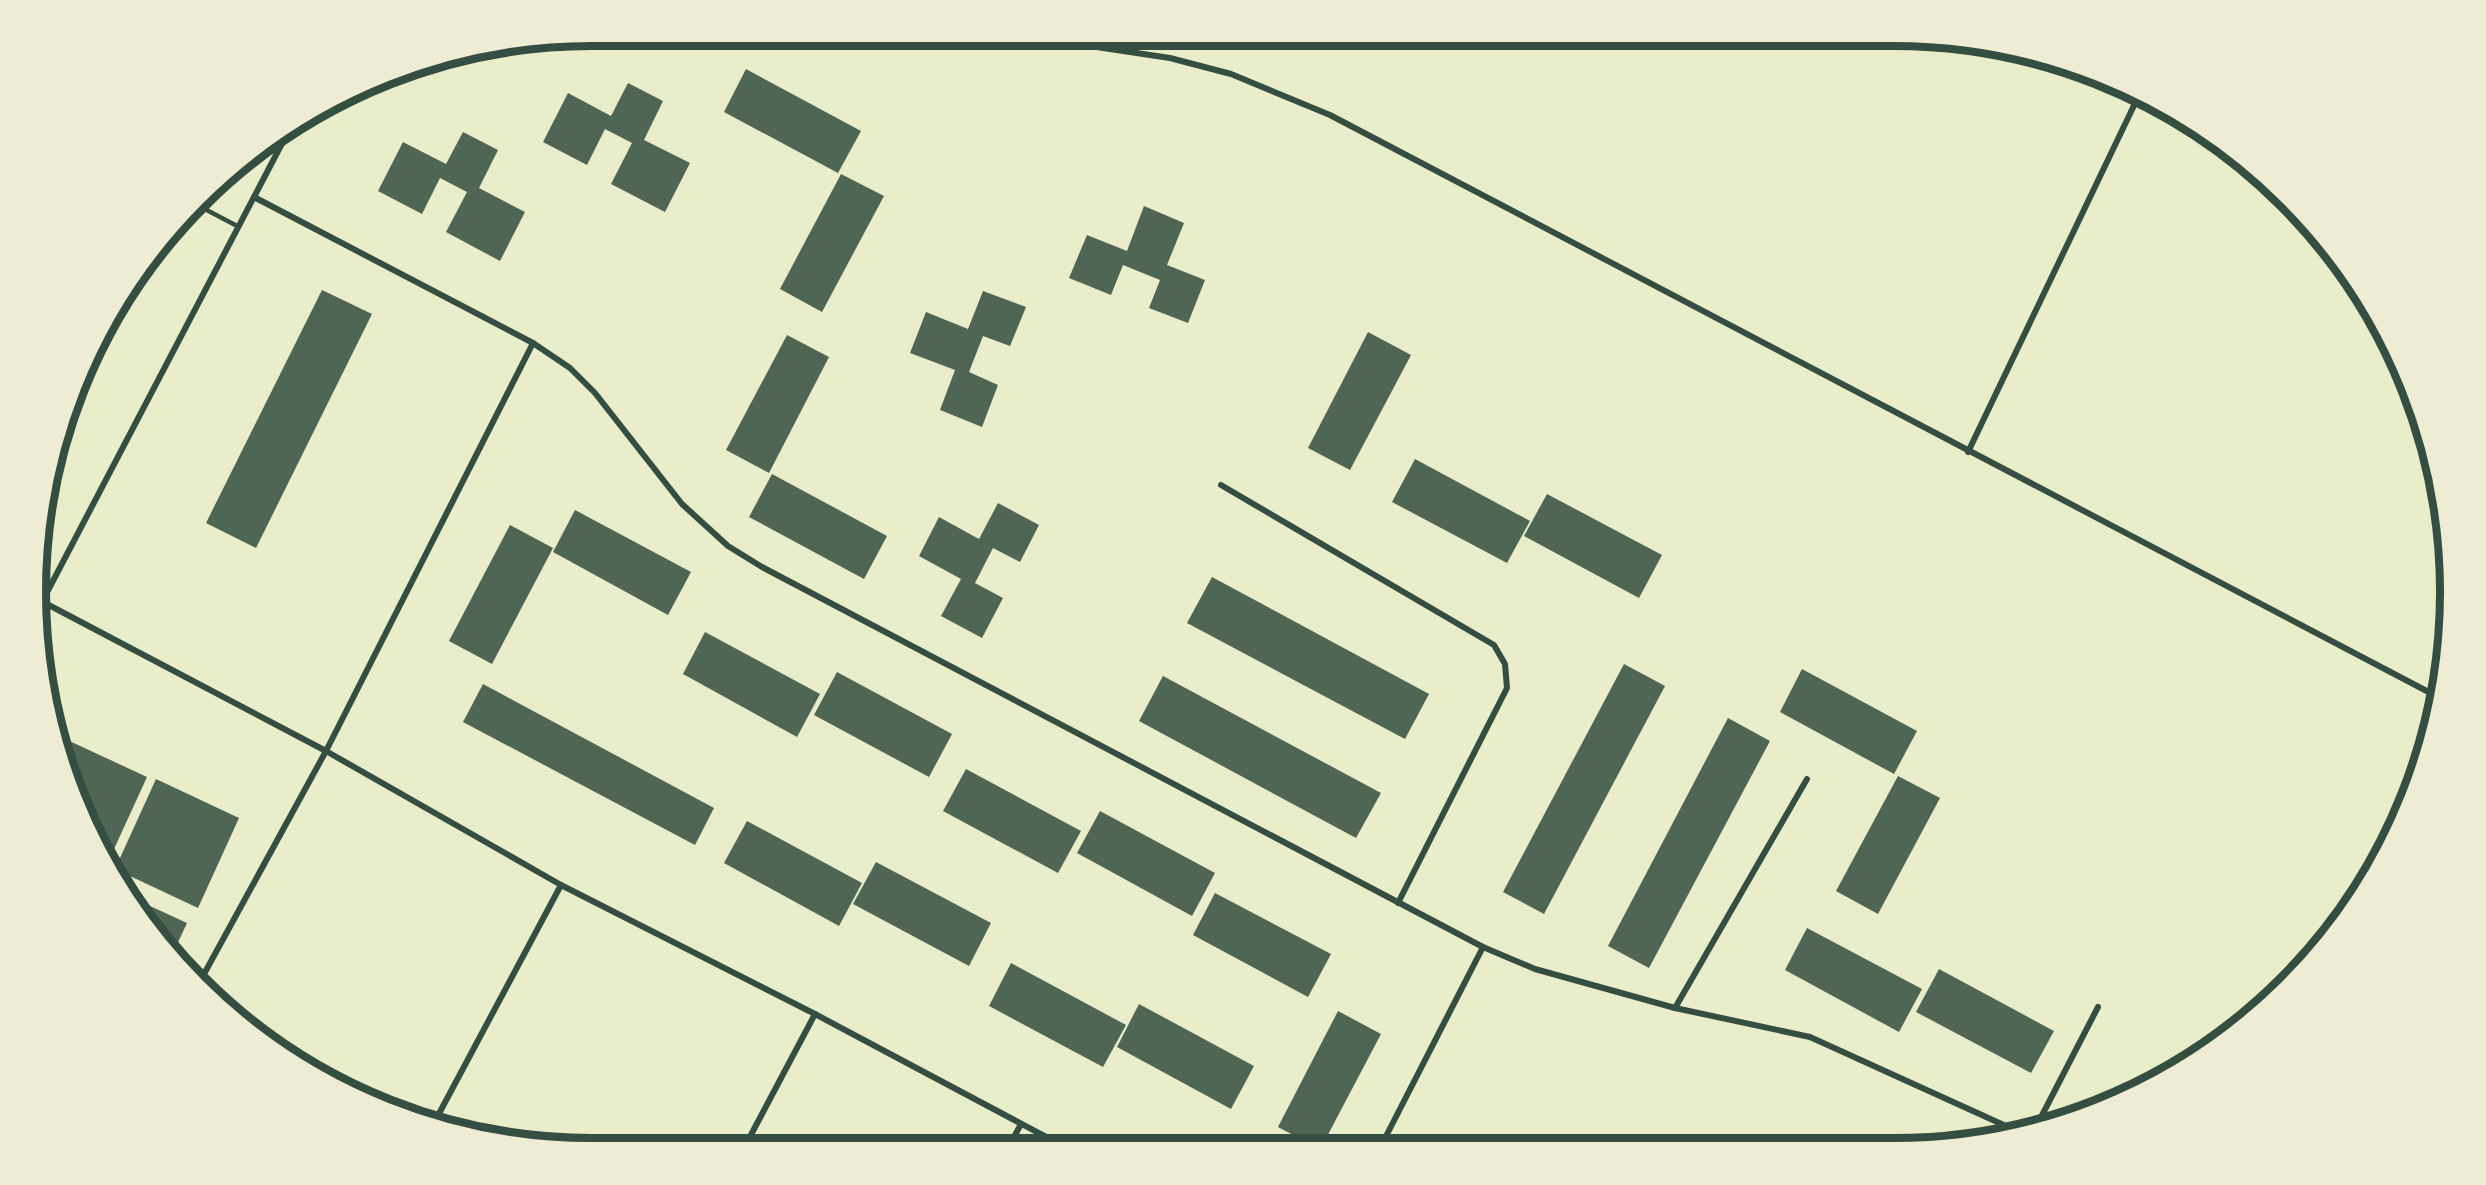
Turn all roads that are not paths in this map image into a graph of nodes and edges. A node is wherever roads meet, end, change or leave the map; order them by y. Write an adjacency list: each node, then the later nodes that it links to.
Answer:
1 (1090, 46): 8 (street)
2 (2136, 103): 8 (street)
3 (282, 144): 4 (street)
4 (254, 197): 6 (street); 7 (street)
5 (204, 208): 6 (lane)
6 (239, 226): 10 (street)
7 (533, 344): 13 (street); 16 (street)
8 (1968, 452): 12 (street)
9 (1221, 485): 16 (street)
10 (46, 595)
11 (47, 603): 13 (street)
12 (2430, 693)
13 (326, 751): 15 (street); 18 (street)
14 (1807, 779): 20 (street)
15 (561, 885): 21 (street); 22 (street)
16 (1398, 903): 17 (street)
17 (1483, 947): 20 (street); 29 (street)
18 (203, 976)
19 (2097, 1007): 23 (street)
20 (1675, 1008): 25 (street)
21 (815, 1014): 24 (street); 26 (street)
22 (438, 1116)
23 (2040, 1118)
24 (1021, 1124): 27 (street); 28 (street)
25 (2007, 1126)
26 (749, 1138)
27 (1013, 1138)
28 (1048, 1138)
29 (1385, 1138)

